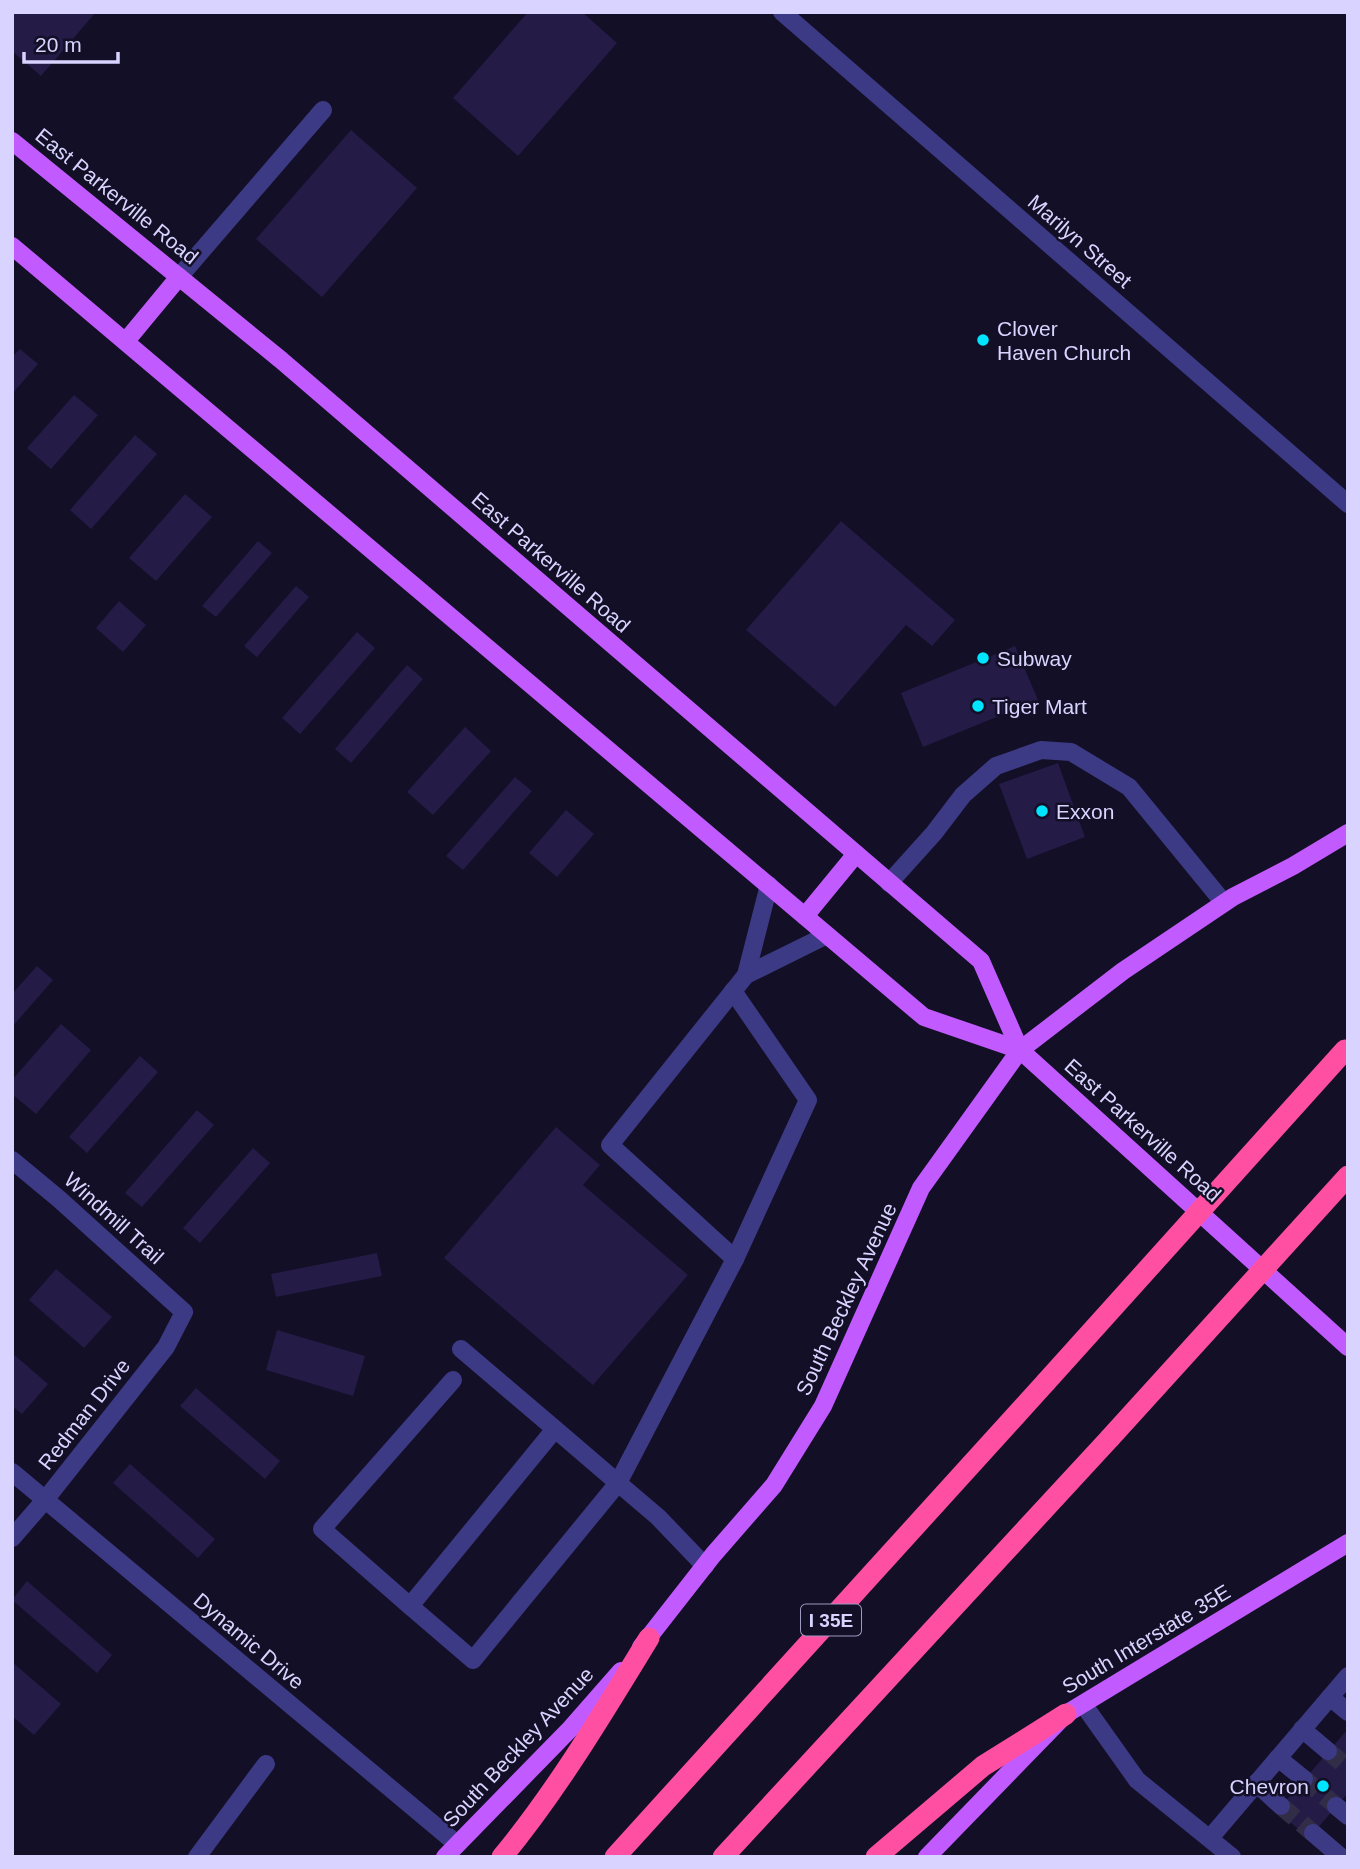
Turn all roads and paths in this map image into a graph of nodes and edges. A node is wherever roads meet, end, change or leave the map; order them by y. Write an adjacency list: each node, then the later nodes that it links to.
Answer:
1 (782, 12): 7 (street, Marilyn Street)
2 (323, 110): 5 (street)
3 (12, 141): 5 (main road, East Parkerville Road)
4 (12, 246): 6 (main road, East Parkerville Road)
5 (179, 276): 6 (main road); 9 (main road, East Parkerville Road)
6 (126, 341): 11 (main road, East Parkerville Road)
7 (1348, 504)
8 (1348, 833): 12 (main road, South Beckley Avenue)
9 (856, 854): 10 (main road, East Parkerville Road); 13 (main road)
10 (889, 883): 12 (street); 18 (main road, East Parkerville Road)
11 (769, 885): 13 (main road, East Parkerville Road); 15 (street)
12 (1224, 903): 18 (main road, South Beckley Avenue)
13 (805, 916): 14 (main road, East Parkerville Road)
14 (827, 934): 15 (street); 18 (main road, East Parkerville Road)
15 (746, 975): 16 (street)
16 (733, 991): 21 (street); 21 (street)
17 (1346, 1049): 52 (highway, I 35E, bridge)
18 (1020, 1050): 23 (main road, East Parkerville Road); 32 (main road, South Beckley Avenue)
19 (12, 1160): 22 (street, Windmill Trail)
20 (1348, 1176): 53 (highway, bridge)
21 (735, 1259): 28 (street)
22 (184, 1312): 29 (street, Redman Drive)
23 (1348, 1347)
24 (461, 1349): 26 (street)
25 (453, 1380): 33 (street)
26 (555, 1430): 28 (street); 33 (street)
27 (12, 1472): 29 (street, Dynamic Drive)
28 (618, 1483): 32 (street); 33 (street)
29 (45, 1500): 30 (street, Redman Drive); 48 (street, Dynamic Drive)
30 (12, 1538)
31 (1348, 1543): 37 (main road, South Interstate 35E)
32 (705, 1566): 34 (main road, South Beckley Avenue)
33 (410, 1606)
34 (649, 1638): 48 (main road, South Beckley Avenue); 51 (highway)
35 (1348, 1676): 36 (street)
36 (1330, 1697): 38 (street); 39 (street)
37 (1074, 1709): 47 (street); 54 (highway); 55 (main road, South Interstate 35E)
38 (1348, 1712)
39 (1302, 1729): 40 (street); 41 (street)
40 (1328, 1751)
41 (1278, 1758): 43 (street); 44 (street)
42 (266, 1764): 50 (street)
43 (1304, 1779)
44 (1255, 1783): 45 (street); 47 (street)
45 (1281, 1806)
46 (1313, 1833): 57 (street)
47 (1210, 1838): 56 (street)
48 (451, 1851)
49 (1348, 1851): 57 (street)
50 (197, 1857)
51 (502, 1857)
52 (615, 1857)
53 (723, 1857)
54 (876, 1857)
55 (927, 1857)
56 (1232, 1857)
57 (1342, 1857)

